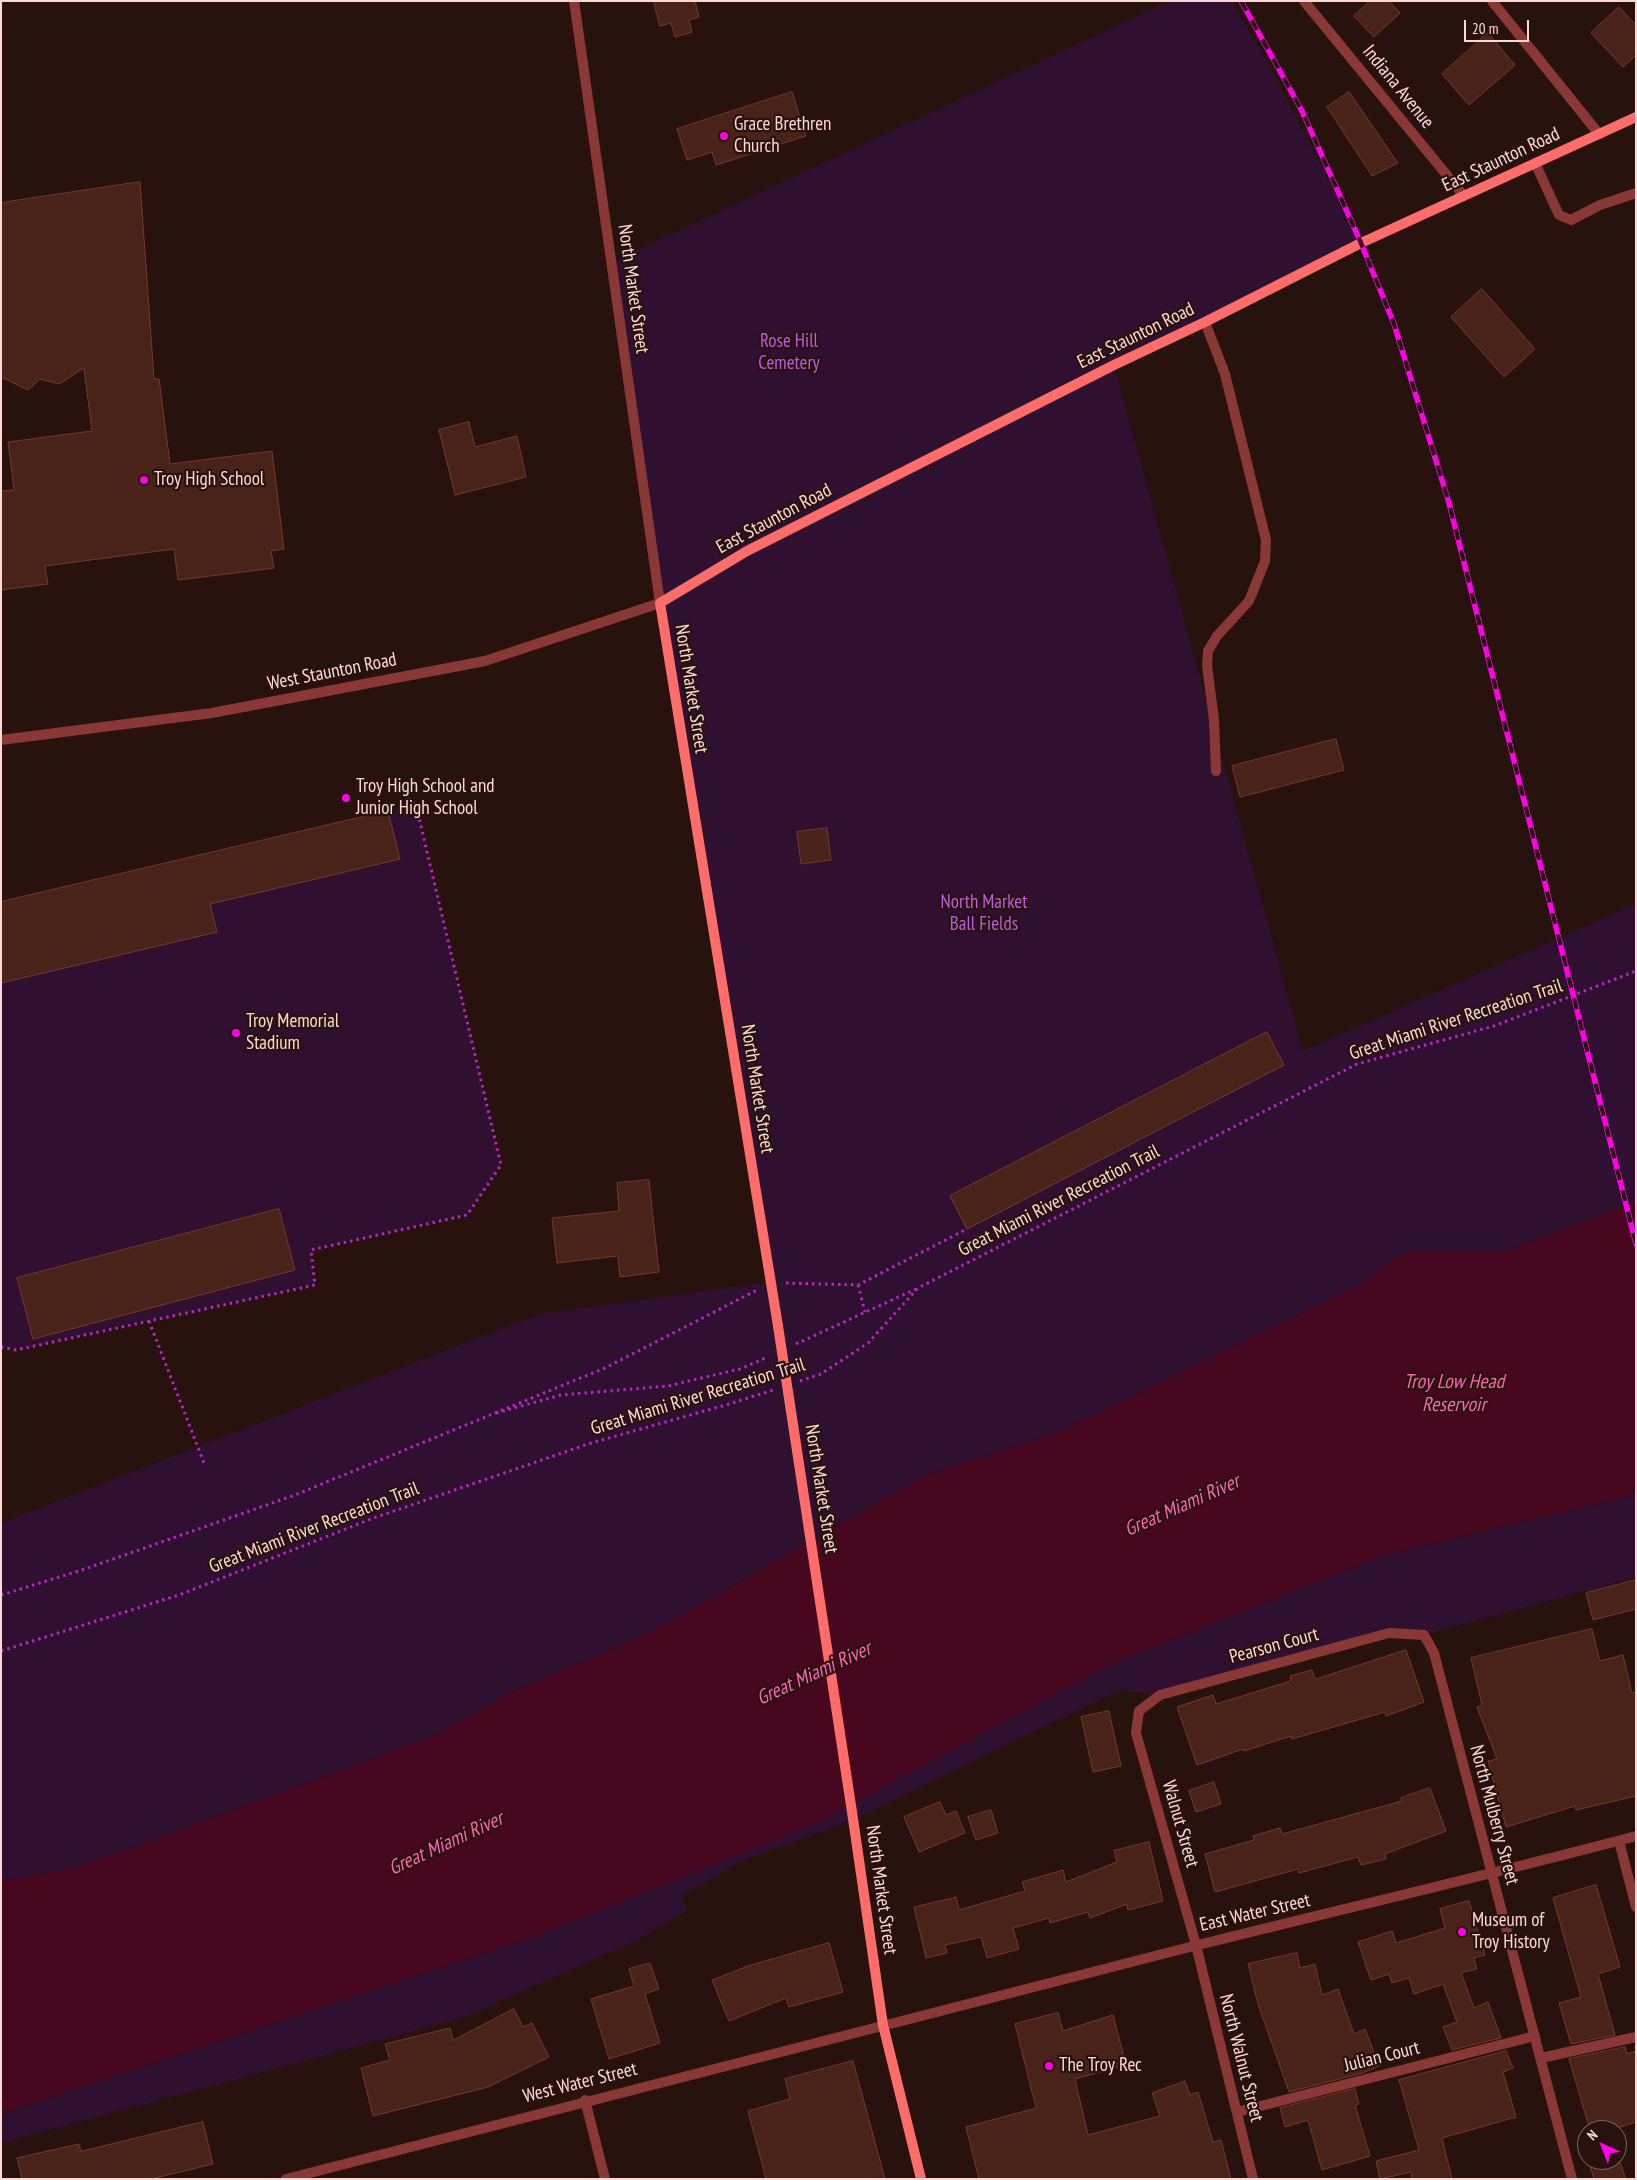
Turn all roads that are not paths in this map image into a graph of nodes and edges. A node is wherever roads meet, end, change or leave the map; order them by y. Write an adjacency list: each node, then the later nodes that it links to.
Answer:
1 (574, 1): 10 (street, North Market Street)
2 (1304, 1): 8 (street, Indiana Avenue)
3 (1492, 1): 5 (street)
4 (1636, 117): 5 (main road, East Staunton Road)
5 (1599, 134): 6 (main road, East Staunton Road)
6 (1535, 163): 7 (street); 8 (main road, East Staunton Road)
7 (1636, 193)
8 (1464, 196): 9 (main road, East Staunton Road)
9 (1205, 322): 10 (main road, East Staunton Road); 12 (street)
10 (660, 603): 11 (street, West Staunton Road); 20 (main road, North Market Street, bridge)
11 (1, 740)
12 (1216, 771)
13 (1424, 1635): 14 (street, Pearson Court); 17 (street, North Mulberry Street)
14 (1139, 1711): 19 (street, Walnut Street)
15 (1636, 1836): 16 (street, East Water Street)
16 (1619, 1841): 17 (street, East Water Street); 18 (street)
17 (1492, 1875): 19 (street, East Water Street); 21 (street, North Mulberry Street)
18 (1636, 1907)
19 (1196, 1945): 20 (street, East Water Street); 25 (street, North Walnut Street)
20 (883, 2025): 24 (street, West Water Street); 28 (main road, North Market Street)
21 (1535, 2036): 23 (street, North Mulberry Street); 25 (street, Julian Court)
22 (1636, 2037): 23 (street)
23 (1541, 2058): 30 (street, North Mulberry Street)
24 (585, 2100): 26 (street, West Water Street); 27 (street)
25 (1237, 2112): 29 (street, North Walnut Street)
26 (286, 2179)
27 (605, 2179)
28 (921, 2179)
29 (1253, 2179)
30 (1572, 2179)

